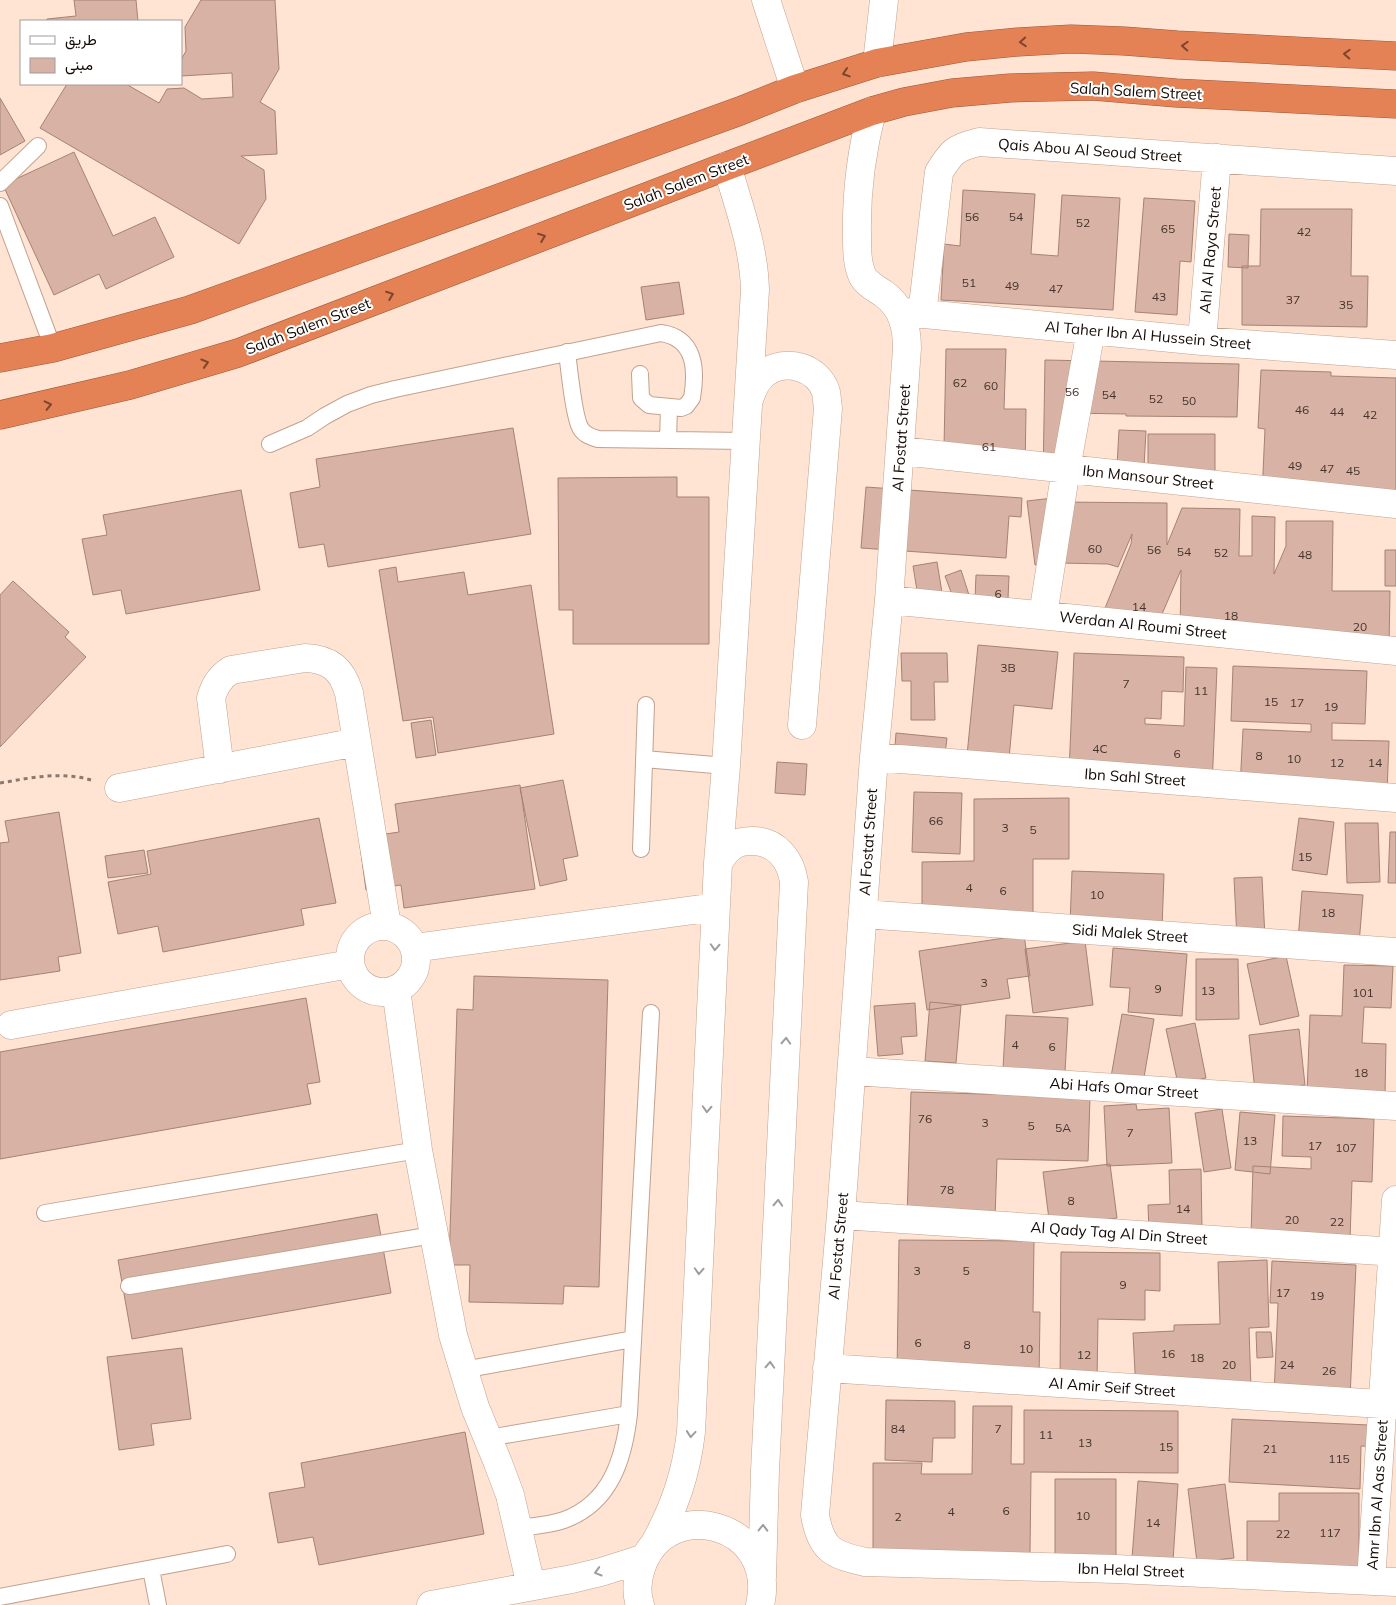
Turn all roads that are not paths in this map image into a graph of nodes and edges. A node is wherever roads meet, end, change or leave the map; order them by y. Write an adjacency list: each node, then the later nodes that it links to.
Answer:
1 (766, 0): 5 (street)
2 (884, 0): 4 (street)
3 (1396, 56): 4 (highway, one-way to 4)
4 (877, 63): 5 (highway, one-way to 5)
5 (795, 89): 17 (highway)
6 (1396, 104): 7 (highway, Salah Salem Street)
7 (872, 111): 10 (highway, Salah Salem Street); 14 (street, Al Fostat Street)
8 (38, 146): 12 (lane)
9 (1217, 158): 11 (street, Qais Abou Al Seoud Street); 14 (street, Qais Abou Al Seoud Street); 16 (street, Ahl Al Raya Street)
10 (727, 166): 22 (street); 24 (highway, Salah Salem Street, one-way to 10)
11 (1396, 171)
12 (0, 183)
13 (0, 206): 17 (lane)
14 (911, 313): 15 (street, Al Taher Ibn Al Hussein Street); 28 (street, Al Fostat Street)
15 (1091, 330): 16 (street, Al Taher Ibn Al Hussein Street); 29 (street)
16 (1202, 341): 19 (street, Al Taher Ibn Al Hussein Street)
17 (53, 348): 20 (highway)
18 (567, 352): 23 (lane); 25 (lane); 27 (lane)
19 (1396, 356)
20 (0, 358)
21 (640, 374): 23 (lane)
22 (748, 400): 26 (street); 35 (street)
23 (669, 407): 25 (lane)
24 (0, 415)
25 (668, 440): 26 (lane)
26 (746, 441): 39 (street)
27 (270, 444)
28 (900, 451): 29 (street, Ibn Mansour Street); 31 (street, Al Fostat Street)
29 (1066, 469): 30 (street, Ibn Mansour Street); 32 (street)
30 (1396, 504)
31 (889, 600): 32 (street, Werdan Al Roumi Street); 37 (street, Al Fostat Street)
32 (1043, 615): 33 (street, Werdan Al Roumi Street)
33 (1396, 651)
34 (646, 705): 38 (lane)
35 (802, 725)
36 (357, 742): 40 (street); 40 (street); 47 (street)
37 (874, 757): 42 (street, Ibn Sahl Street); 46 (street, Al Fostat Street)
38 (644, 759): 39 (lane); 43 (lane)
39 (726, 766): 44 (street)
40 (220, 769): 41 (street)
41 (119, 788)
42 (1396, 798)
43 (641, 849)
44 (718, 863): 45 (street); 74 (street, one-way to 44)
45 (716, 907): 48 (street); 70 (street, one-way to 70)
46 (863, 914): 49 (street, Sidi Malek Street); 54 (street, Al Fostat Street)
47 (387, 926): 48 (street); 50 (street)
48 (414, 948): 51 (street)
49 (1396, 952)
50 (350, 964): 51 (street); 53 (street)
51 (396, 989): 56 (street)
52 (651, 1013): 63 (lane)
53 (10, 1025)
54 (852, 1071): 55 (street, Abi Hafs Omar Street); 59 (street, Al Fostat Street)
55 (1396, 1106)
56 (418, 1150): 58 (lane); 60 (street)
57 (1396, 1200): 61 (street, Amr Ibn Al Aas Street)
58 (45, 1213)
59 (841, 1214): 61 (street, Al Qady Tag Al Din Street); 64 (street, Al Fostat Street)
60 (433, 1235): 62 (lane); 65 (street)
61 (1394, 1252): 66 (street, Amr Ibn Al Aas Street)
62 (129, 1286)
63 (633, 1339): 65 (lane); 67 (lane)
64 (828, 1368): 66 (street, Al Amir Seif Street); 72 (street, Al Fostat Street)
65 (463, 1370): 68 (street)
66 (1389, 1404): 75 (street, Amr Ibn Al Aas Street)
67 (629, 1414): 68 (lane); 69 (lane)
68 (488, 1438): 69 (street)
69 (518, 1528): 76 (street)
70 (650, 1550): 74 (street); 76 (street, one-way to 76); 80 (street)
71 (227, 1554): 73 (lane)
72 (866, 1562): 75 (street, Ibn Helal Street)
73 (151, 1569): 77 (lane); 78 (lane)
74 (762, 1576): 81 (street)
75 (1384, 1581)
76 (531, 1586): 79 (street)
77 (0, 1597)
78 (158, 1605)
79 (431, 1605)
80 (640, 1605)
81 (760, 1605)

